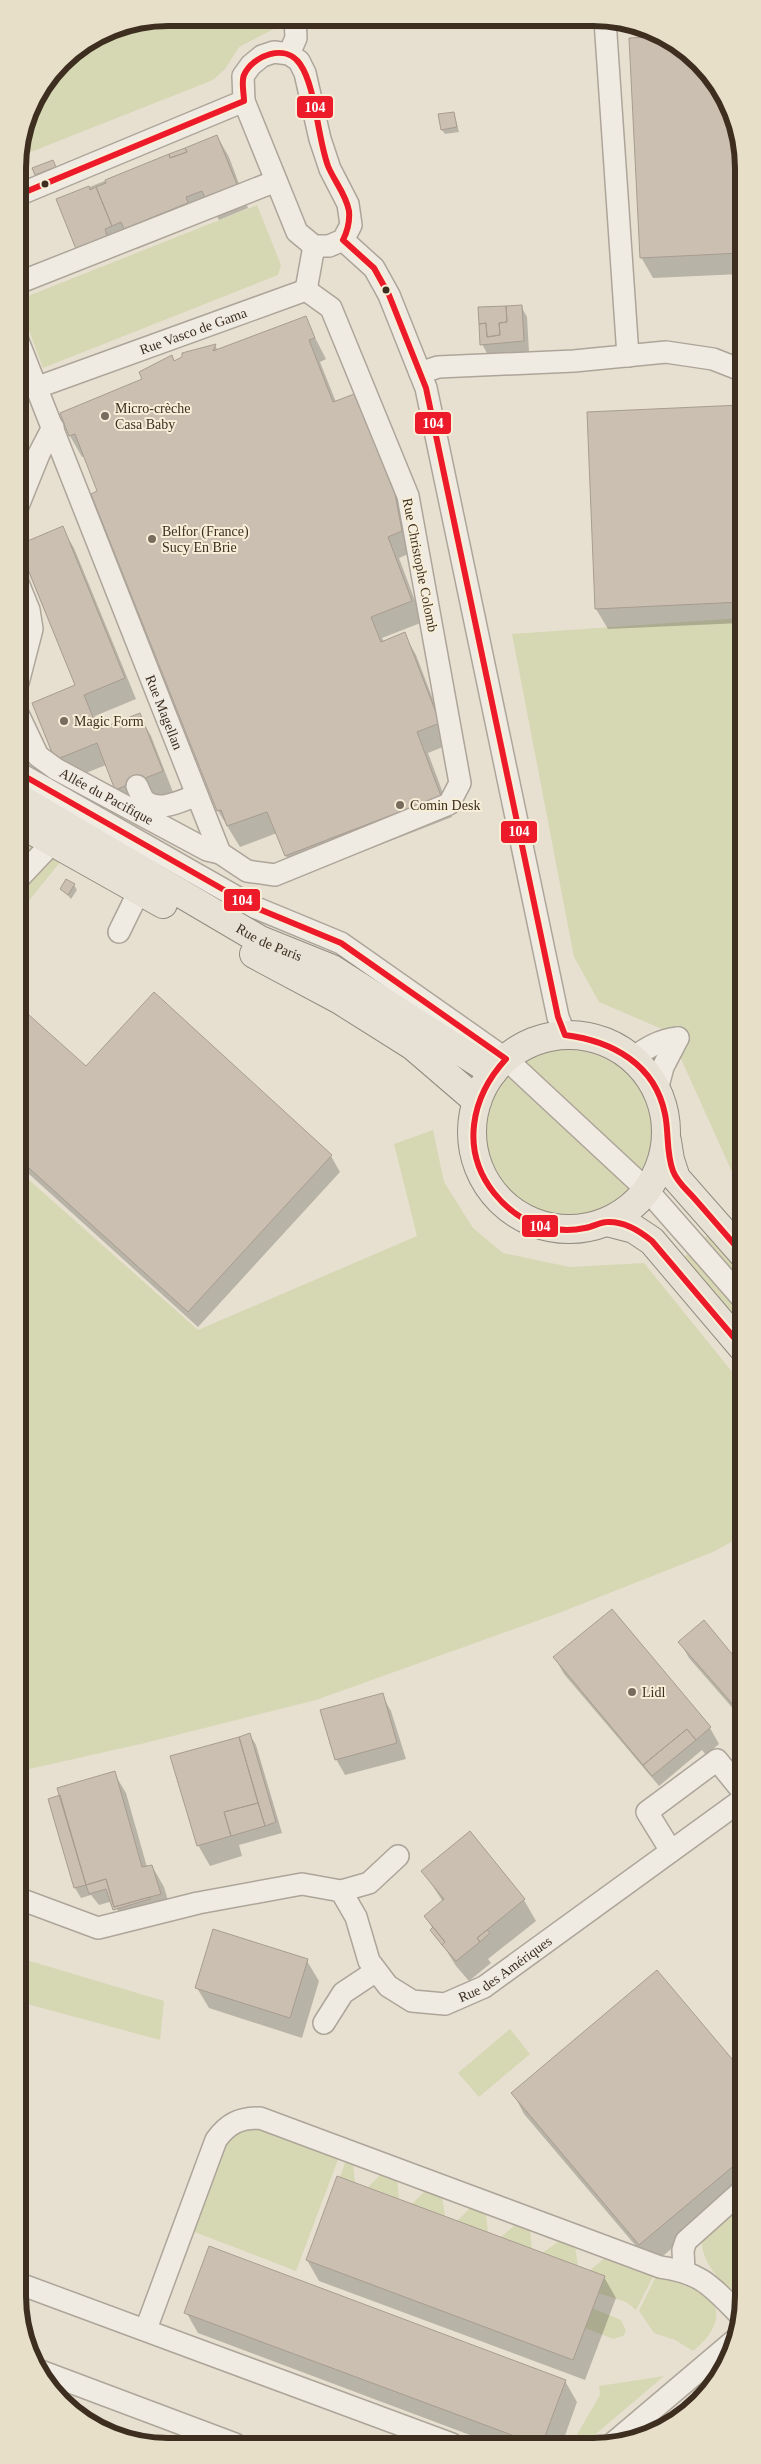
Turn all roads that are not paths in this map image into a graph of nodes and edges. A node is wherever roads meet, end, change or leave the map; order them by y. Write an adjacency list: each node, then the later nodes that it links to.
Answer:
1 (295, 26): 3 (street)
2 (605, 27): 14 (street)
3 (289, 54): 4 (street); 8 (street)
4 (244, 102): 5 (street); 6 (street)
5 (279, 187): 7 (street); 9 (street); 11 (street)
6 (27, 191)
7 (203, 222)
8 (343, 240): 9 (street); 17 (street)
9 (314, 246): 13 (street)
10 (80, 268): 12 (street)
11 (27, 280)
12 (27, 290)
13 (306, 290): 18 (street, Rue Vasco de Gama); 30 (street, Rue Christophe Colomb)
14 (628, 356): 16 (street); 17 (street)
15 (27, 361): 18 (street, Rue Magellan)
16 (735, 368)
17 (420, 373): 34 (street)
18 (38, 386): 19 (street, Rue Magellan)
19 (53, 427): 20 (street); 26 (street, Rue Magellan)
20 (27, 483)
21 (27, 605): 22 (street)
22 (27, 649)
23 (27, 732): 30 (street, Allée du Pacifique)
24 (27, 778): 36 (street)
25 (137, 786): 26 (street)
26 (197, 795): 30 (street, Rue Magellan)
27 (27, 805): 29 (main road, Rue de Paris)
28 (27, 825): 29 (main road, Rue de Paris)
29 (64, 836): 31 (street); 32 (main road, Rue de Paris)
30 (220, 853)
31 (27, 871)
32 (146, 884): 33 (street); 36 (main road, Rue de Paris); 38 (main road, Rue de Paris)
33 (119, 932)
34 (566, 1035): 35 (main road); 36 (main road)
35 (632, 1058): 37 (main road); 37 (street)
36 (499, 1066): 38 (main road); 40 (street)
37 (657, 1090): 39 (main road)
38 (477, 1101): 41 (main road)
39 (666, 1140): 40 (main road); 42 (main road)
40 (648, 1191): 41 (main road); 43 (street)
41 (607, 1222): 44 (main road)
42 (734, 1244)
43 (734, 1289)
44 (734, 1338)
45 (734, 1781): 47 (street)
46 (734, 1804): 47 (street, Rue des Amériques)
47 (671, 1851): 51 (street, Rue des Amériques)
48 (398, 1856): 49 (street)
49 (341, 1891): 50 (street); 51 (street, Rue des Amériques)
50 (26, 1900)
51 (376, 1971): 52 (street)
52 (324, 2023)
53 (734, 2198): 54 (street)
54 (684, 2270): 56 (street); 57 (street)
55 (26, 2286): 57 (street)
56 (734, 2308)
57 (146, 2329): 62 (street)
58 (725, 2347): 60 (street)
59 (51, 2375): 61 (street)
60 (623, 2434)
61 (219, 2438)
62 (436, 2438)

